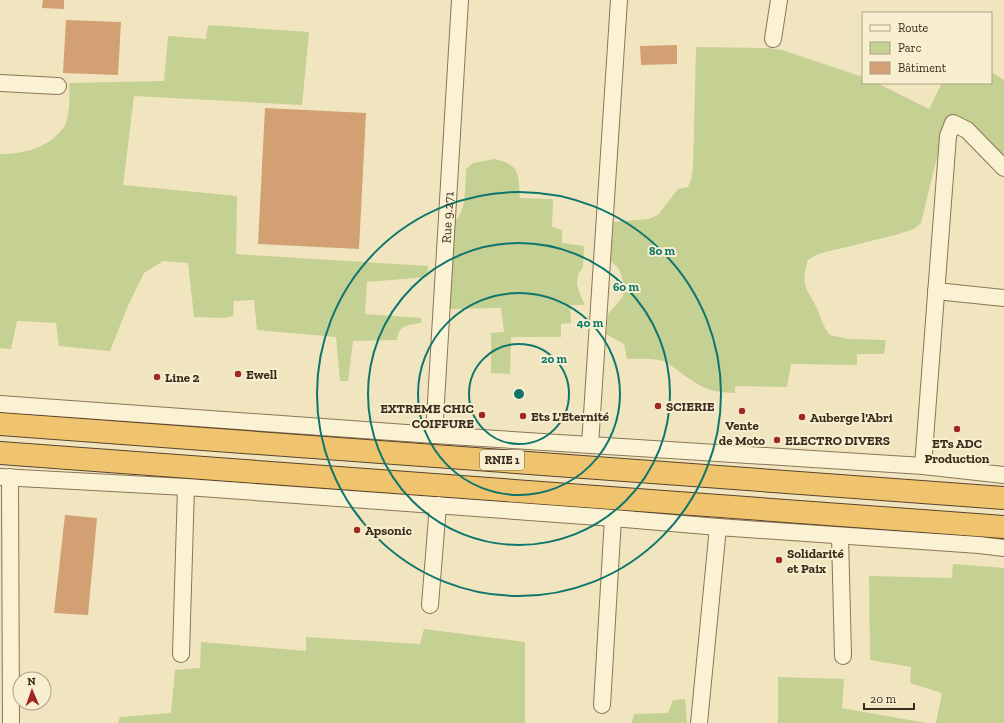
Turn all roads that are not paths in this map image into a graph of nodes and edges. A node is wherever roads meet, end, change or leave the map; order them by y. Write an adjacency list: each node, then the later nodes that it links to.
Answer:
1 (460, 0): 12 (street, Rue 9.271)
2 (618, 0): 13 (street)
3 (779, 0): 4 (street)
4 (773, 39)
5 (0, 83): 6 (street)
6 (58, 86)
7 (1004, 168): 8 (street)
8 (936, 291): 9 (street); 15 (street)
9 (1004, 298)
10 (0, 404): 12 (street)
11 (0, 424): 19 (highway, RNIE 1)
12 (434, 435): 13 (street)
13 (590, 445): 15 (street)
14 (0, 453): 23 (highway, RNIE 1)
15 (923, 466): 16 (street)
16 (1004, 475)
17 (5, 477): 18 (street); 30 (street)
18 (186, 487): 20 (street); 27 (street)
19 (1004, 498)
20 (438, 505): 21 (street); 26 (street)
21 (613, 518): 22 (street); 29 (street)
22 (718, 527): 24 (street); 31 (street)
23 (1004, 527)
24 (840, 536): 25 (street); 28 (street)
25 (1004, 548)
26 (430, 605)
27 (181, 654)
28 (843, 656)
29 (602, 705)
30 (12, 723)
31 (699, 723)

